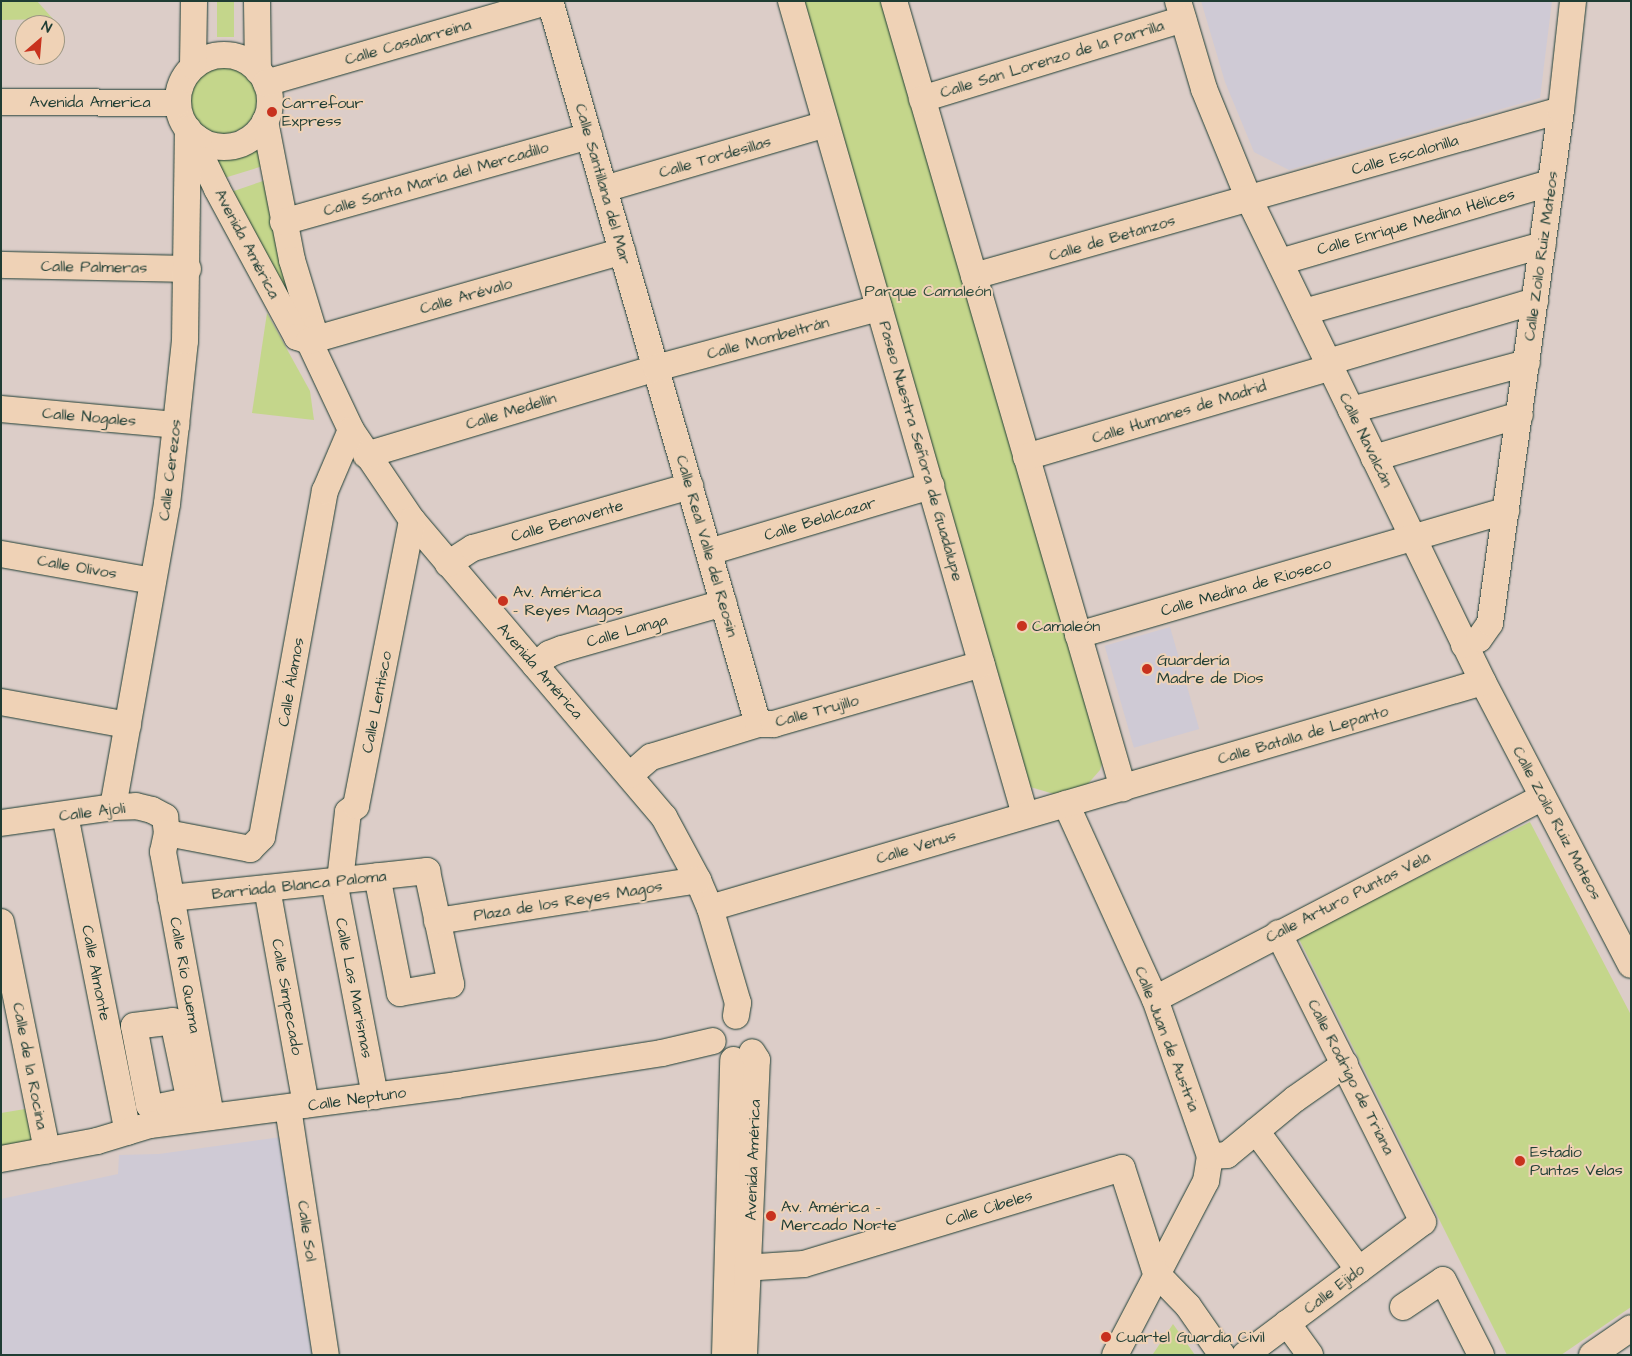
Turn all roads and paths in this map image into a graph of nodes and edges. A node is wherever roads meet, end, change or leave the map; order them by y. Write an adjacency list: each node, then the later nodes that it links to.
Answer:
1 (194, 1): 8 (street)
2 (257, 1): 9 (street)
3 (550, 1): 9 (street, Calle Casalarreina); 17 (street, Calle Santillana del Mar)
4 (791, 1): 15 (street, Paseo Nuestra Señora de Guadalupe)
5 (894, 1): 10 (street)
6 (1573, 1): 13 (street, Calle Zoilo Ruiz Mateos)
7 (1180, 10): 10 (street, Calle San Lorenzo de la Parrilla); 20 (street, Calle Navalcán)
8 (193, 66): 9 (street); 12 (street)
9 (262, 77): 14 (street)
10 (922, 98): 27 (street)
11 (1, 102): 12 (street, Avenida America)
12 (178, 103): 16 (street)
13 (1561, 110): 18 (street, Calle Zoilo Ruiz Mateos); 20 (street, Calle Escalonilla)
14 (265, 121): 16 (street); 21 (street, Avenida América)
15 (826, 124): 19 (street, Calle Tordesillas); 29 (street, Paseo Nuestra Señora de Guadalupe)
16 (192, 133): 26 (street, Calle Cerezos); 31 (street, Avenida América)
17 (589, 136): 19 (street, Calle Santillana del Mar); 21 (street, Calle Santa María del Mercadillo)
18 (1551, 183): 22 (street, Calle Zoilo Ruiz Mateos); 24 (street, Calle Enrique Medina Hélices)
19 (604, 190): 23 (street, Calle Santillana del Mar)
20 (1249, 199): 24 (street, Calle Navalcán); 27 (street, Calle de Betanzos)
21 (283, 222): 31 (street, Avenida América)
22 (1543, 245): 28 (street, Calle Zoilo Ruiz Mateos); 30 (street)
23 (622, 251): 31 (street, Calle Arévalo); 34 (street, Calle Santillana del Mar)
24 (1280, 262): 30 (street, Calle Navalcán)
25 (1, 265): 26 (street, Calle Palmeras)
26 (188, 269): 38 (street, Calle Cerezos)
27 (974, 276): 41 (street)
28 (1535, 302): 32 (street, Calle Humanes de Madrid); 33 (street, Calle Zoilo Ruiz Mateos)
29 (879, 308): 34 (street, Calle Mombeltrán); 44 (street, Paseo Nuestra Señora de Guadalupe)
30 (1304, 312): 32 (street, Calle Navalcán)
31 (309, 341): 39 (street, Avenida América)
32 (1330, 364): 36 (street, Calle Navalcán); 41 (street, Calle Humanes de Madrid)
33 (1527, 364): 36 (street); 37 (street, Calle Zoilo Ruiz Mateos)
34 (656, 368): 40 (street, Calle Medellín); 43 (street, Calle Real Valle del Reosin)
35 (1, 409): 38 (street, Calle Nogales)
36 (1351, 410): 42 (street, Calle Navalcán)
37 (1520, 415): 42 (street); 45 (street, Calle Zoilo Ruiz Mateos)
38 (176, 425): 51 (street, Calle Cerezos)
39 (351, 430): 40 (street, Avenida América); 69 (street, Calle Álamos)
40 (366, 455): 46 (street, Avenida América)
41 (1026, 457): 53 (street)
42 (1374, 458): 47 (street, Calle Navalcán)
43 (690, 486): 48 (street, Calle Real Valle del Reosin); 50 (street, Calle Benavente)
44 (931, 486): 48 (street, Calle Belalcazar); 55 (street, Paseo Nuestra Señora de Guadalupe)
45 (1506, 511): 47 (street); 54 (street, Calle Zoilo Ruiz Mateos)
46 (412, 520): 50 (street, Avenida América); 72 (street, Calle Lentisco)
47 (1413, 538): 53 (street, Calle Medina de Rioseco); 54 (street, Calle Navalcán)
48 (709, 552): 52 (street, Calle Real Valle del Reosin)
49 (1, 554): 51 (street, Calle Olivos)
50 (448, 564): 56 (street, Avenida América)
51 (154, 581): 60 (street, Calle Cerezos)
52 (724, 603): 56 (street, Calle Langa); 59 (street, Calle Real Valle del Reosin)
53 (1078, 635): 62 (street)
54 (1464, 645): 57 (street, Calle Navalcán)
55 (982, 664): 59 (street, Calle Trujillo); 67 (street, Paseo Nuestra Señora de Guadalupe)
56 (535, 665): 61 (street, Avenida América)
57 (1482, 682): 62 (street, Calle Batalla de Lepanto); 63 (street, Calle Zoilo Ruiz Mateos)
58 (1, 702): 60 (street)
59 (758, 724): 61 (street, Calle Trujillo)
60 (128, 725): 65 (street, Calle Cerezos)
61 (630, 775): 71 (street, Avenida América)
62 (1123, 788): 64 (street, Calle Venus)
63 (1544, 797): 78 (street, Calle Arturo Puntas Vela); 79 (street, Calle Zoilo Ruiz Mateos)
64 (1066, 804): 67 (street, Calle Venus); 80 (street, Calle Juan de Austria)
65 (114, 807): 66 (street, Calle Ajoli); 69 (street, Calle Ajoli)
66 (65, 814): 68 (street, Calle Ajoli); 89 (street, Calle Almonte)
67 (1025, 815): 75 (street, Calle Venus)
68 (1, 823)
69 (167, 833): 74 (street, Calle Río Quema)
70 (378, 876): 72 (street, Barriada Blanca Paloma); 76 (street, Barriada Blanca Paloma); 76 (street)
71 (698, 880): 75 (street, Avenida América); 76 (street, Plaza de los Reyes Magos)
72 (337, 881): 73 (street, Barriada Blanca Paloma); 85 (street, Calle Las Marismas)
73 (268, 888): 74 (street, Barriada Blanca Paloma); 86 (street, Calle Simpecado)
74 (171, 898): 87 (street, Calle Río Quema)
75 (710, 908): 81 (street, Avenida América)
76 (438, 921)
77 (1, 922): 90 (street, Calle de la Rocina)
78 (1278, 933): 80 (street, Calle Arturo Puntas Vela); 84 (street, Calle Rodrigo de Triana)
79 (1631, 965)
80 (1155, 999): 91 (street, Calle Juan de Austria)
81 (736, 1016): 82 (street); 83 (street)
82 (713, 1040): 83 (street); 85 (street, Calle Neptuno)
83 (742, 1056): 94 (street, Avenida América)
84 (1345, 1064): 88 (street); 93 (street, Calle Rodrigo de Triana)
85 (375, 1096): 86 (street, Calle Neptuno)
86 (297, 1106): 87 (street, Calle Neptuno); 100 (street, Calle Sol)
87 (211, 1117): 89 (street, Calle Neptuno)
88 (1256, 1131): 91 (street); 95 (street)
89 (128, 1132): 90 (street, Calle Neptuno)
90 (47, 1150): 92 (street, Calle Neptuno)
91 (1210, 1156): 96 (street, Calle Juan de Austria)
92 (1, 1159)
93 (1423, 1222): 95 (street, Calle Ejido)
94 (738, 1269): 96 (street, Calle Cibeles); 101 (street, Avenida América); 102 (street, Avenida América)
95 (1359, 1270): 98 (street, Calle Ejido)
96 (1156, 1273): 103 (street, Calle Juan de Austria); 104 (street)
97 (1403, 1307): 107 (street)
98 (1287, 1323): 105 (street, Calle Ejido); 106 (street)
99 (1631, 1328): 108 (street)
100 (326, 1355)
101 (725, 1355)
102 (744, 1355)
103 (1115, 1355)
104 (1222, 1355)
105 (1245, 1355)
106 (1310, 1355)
107 (1481, 1355)
108 (1593, 1355)

